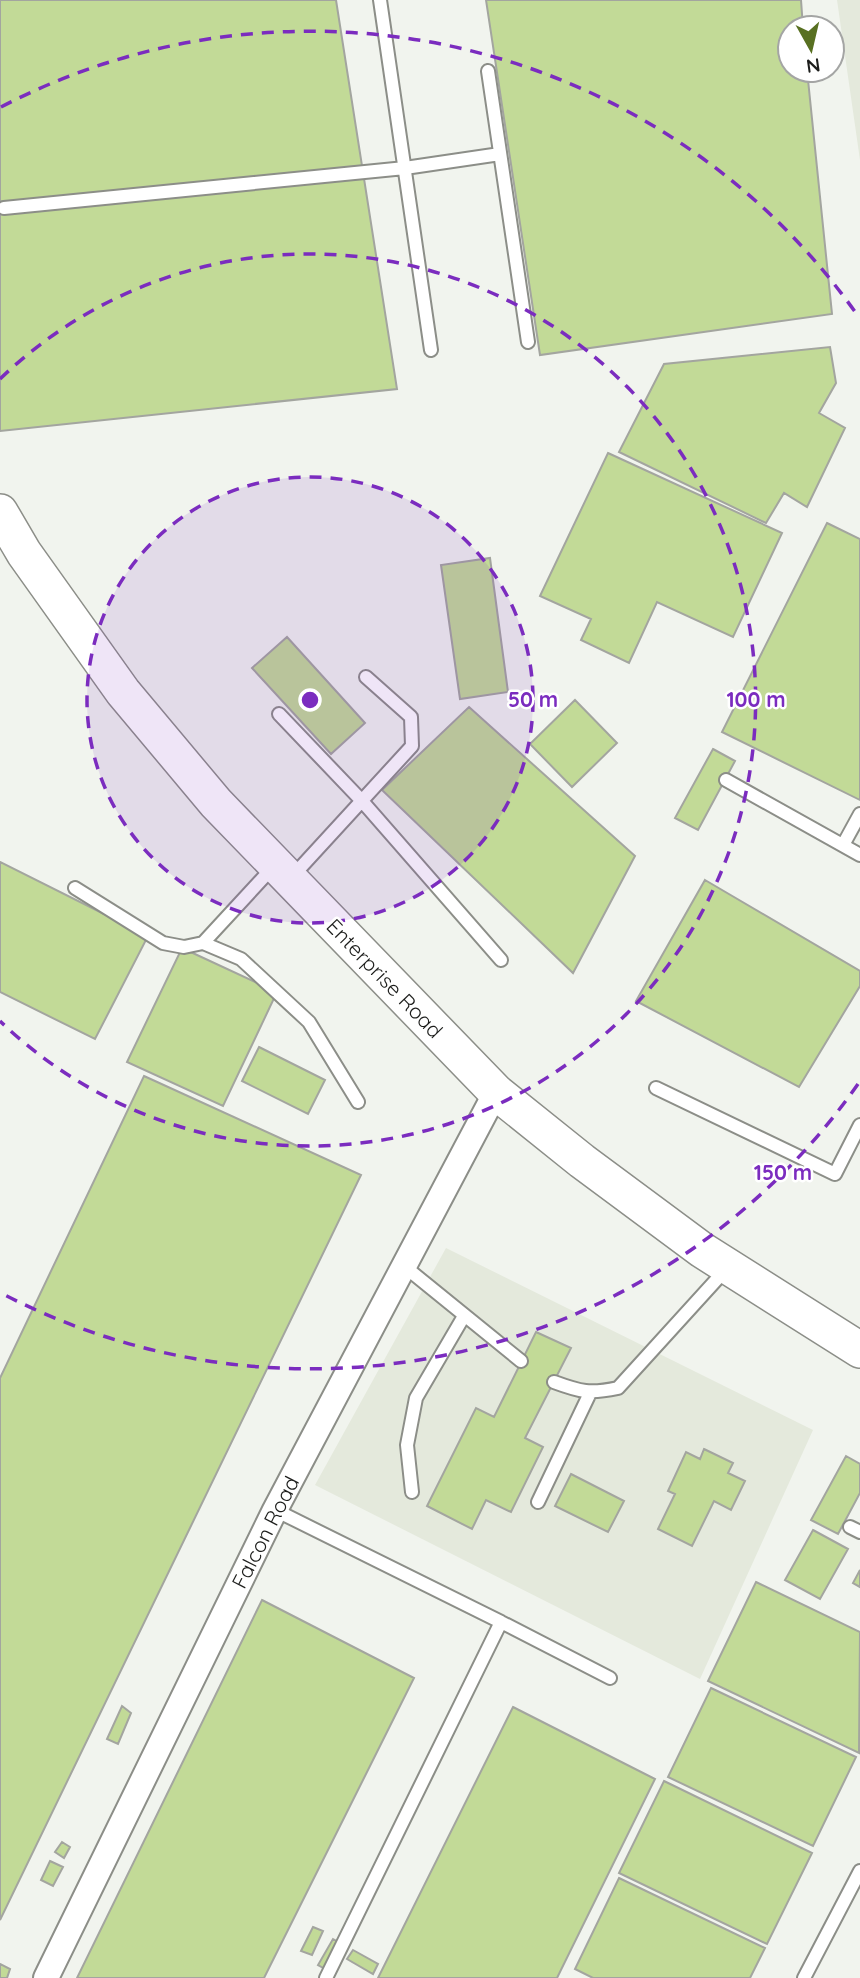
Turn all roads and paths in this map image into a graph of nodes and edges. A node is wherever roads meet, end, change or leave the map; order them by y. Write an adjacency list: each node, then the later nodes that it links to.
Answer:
1 (380, 0): 4 (lane)
2 (488, 71): 3 (lane)
3 (500, 154): 4 (lane); 6 (lane)
4 (405, 168): 5 (lane); 7 (lane)
5 (4, 208)
6 (528, 342)
7 (431, 350)
8 (0, 512): 16 (main road, Enterprise Road)
9 (366, 677): 12 (lane)
10 (279, 714): 12 (lane)
11 (726, 780): 14 (lane)
12 (362, 801): 16 (lane); 19 (lane)
13 (860, 814): 14 (lane)
14 (843, 845): 15 (lane)
15 (860, 855)
16 (283, 872): 18 (lane); 21 (main road, Enterprise Road)
17 (75, 888): 18 (lane)
18 (203, 943): 22 (lane)
19 (501, 960)
20 (656, 1088): 23 (lane)
21 (496, 1092): 24 (street, Falcon Road); 25 (main road, Enterprise Road)
22 (358, 1102)
23 (860, 1125)
24 (404, 1266): 26 (lane); 33 (street, Falcon Road)
25 (728, 1267): 27 (main road, Enterprise Road); 30 (lane)
26 (464, 1316): 28 (lane); 31 (lane)
27 (859, 1348)
28 (521, 1361)
29 (554, 1382): 30 (lane)
30 (590, 1392): 32 (lane)
31 (412, 1492)
32 (538, 1502)
33 (275, 1510): 34 (lane); 37 (street, Falcon Road)
34 (501, 1622): 35 (lane); 38 (lane)
35 (610, 1678)
36 (860, 1871): 39 (lane)
37 (47, 1978)
38 (326, 1978)
39 (804, 1978)

